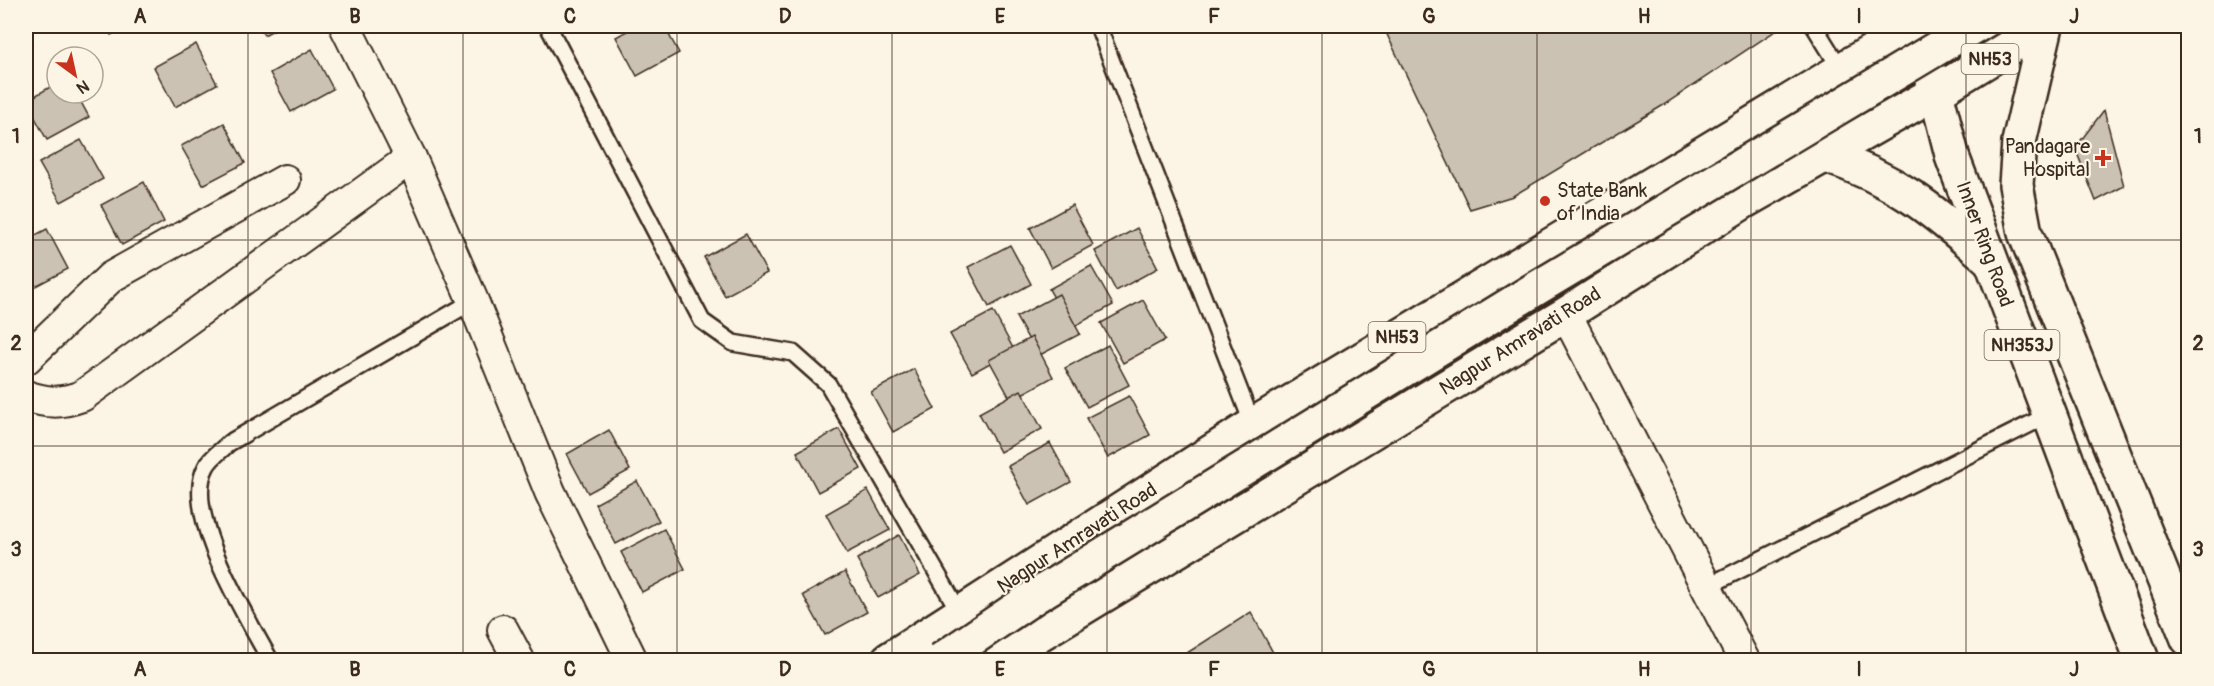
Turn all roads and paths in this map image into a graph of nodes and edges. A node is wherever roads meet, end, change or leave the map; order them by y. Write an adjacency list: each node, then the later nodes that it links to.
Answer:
1 (345, 26): 11 (street)
2 (548, 26): 21 (lane)
3 (1098, 26): 19 (lane)
4 (1814, 26): 8 (lane)
5 (1913, 26): 8 (main road, Nagpur Amravati Road / NH53); 9 (main road, Inner Ring Road / NH353J)
6 (1974, 26): 29 (main road, bridge)
7 (2045, 26): 9 (main road, Nagpur Amravati Road / NH53); 23 (main road, Inner Ring Road / NH353J)
8 (1840, 68): 19 (main road, Nagpur Amravati Road / NH53)
9 (1936, 92): 10 (main road, Nagpur Amravati Road / NH53); 13 (main road, Inner Ring Road / NH353J)
10 (1824, 155): 13 (main road); 15 (main road, Nagpur Amravati Road / NH53)
11 (411, 158): 14 (street); 17 (street)
12 (285, 180): 16 (street)
13 (1991, 260): 18 (main road, Inner Ring Road / NH353J)
14 (474, 301): 25 (lane); 27 (street)
15 (1566, 314): 20 (street); 30 (main road, Nagpur Amravati Road / NH53)
16 (27, 355)
17 (26, 396)
18 (2048, 415): 20 (lane); 32 (main road, Inner Ring Road / NH353J)
19 (1253, 424): 21 (main road, Nagpur Amravati Road / NH53)
20 (1706, 586): 31 (street)
21 (960, 613): 28 (main road, Nagpur Amravati Road / NH53)
22 (503, 630): 26 (street)
23 (2188, 639)
24 (2188, 658): 33 (lane)
25 (270, 660)
26 (519, 660)
27 (632, 660)
28 (888, 660)
29 (942, 660)
30 (997, 660)
31 (1744, 660)
32 (2142, 660)
33 (2182, 660)

